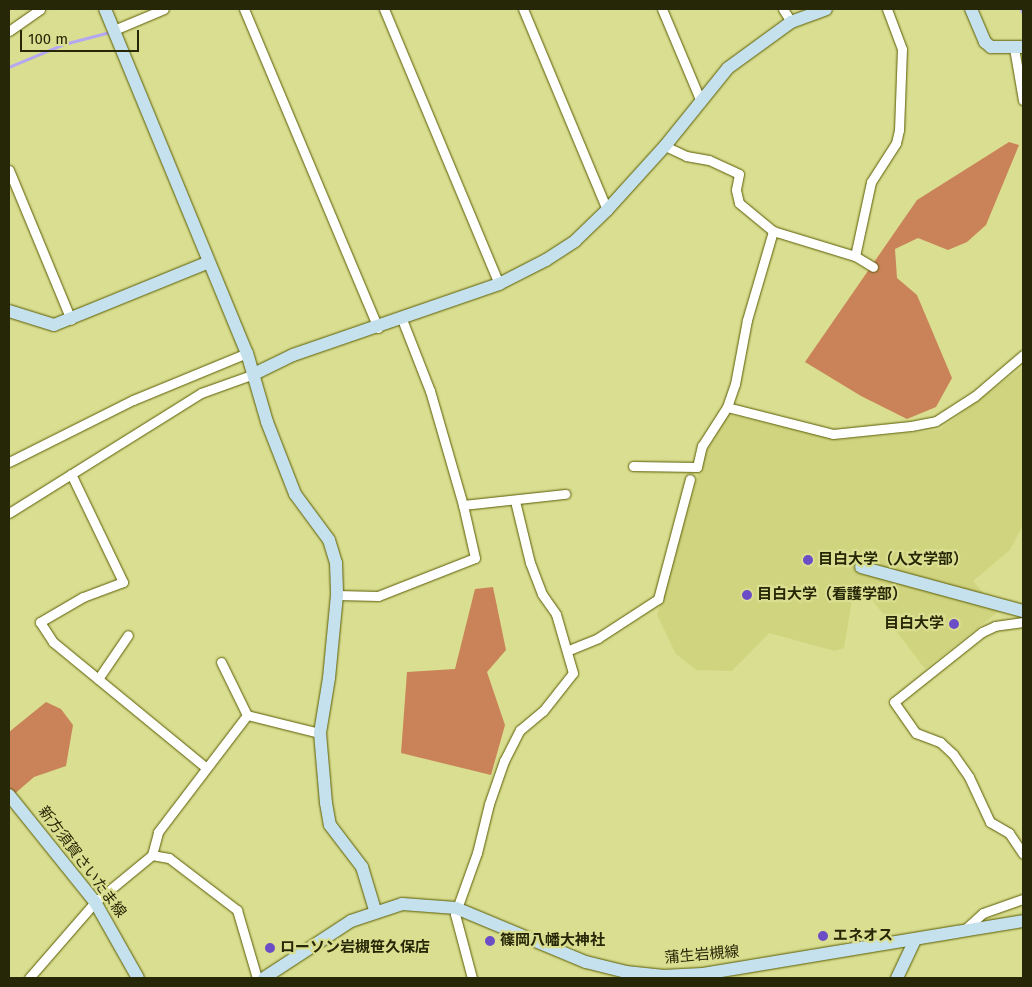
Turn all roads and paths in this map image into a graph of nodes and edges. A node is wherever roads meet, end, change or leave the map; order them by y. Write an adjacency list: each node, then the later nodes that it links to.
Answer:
1 (40, 9): 14 (street)
2 (105, 9): 13 (street)
3 (164, 9): 13 (street)
4 (244, 9): 29 (street)
5 (384, 9): 25 (street)
6 (523, 9): 20 (street)
7 (662, 9): 17 (street)
8 (783, 9): 12 (street)
9 (826, 9): 12 (street)
10 (886, 9): 22 (street)
11 (971, 9): 15 (street)
12 (791, 22): 17 (street)
13 (114, 30): 23 (street)
14 (9, 31)
15 (1018, 47): 16 (street)
16 (1023, 100)
17 (701, 102): 18 (street)
18 (665, 146): 20 (street); 21 (street)
19 (9, 170): 28 (street)
20 (607, 210): 25 (street)
21 (773, 231): 22 (street); 33 (street)
22 (855, 256): 24 (street)
23 (209, 262): 28 (street); 30 (street)
24 (873, 267)
25 (499, 284): 27 (street)
26 (9, 311): 28 (street)
27 (402, 319): 29 (street); 40 (street)
28 (71, 320)
29 (378, 328): 32 (street)
30 (247, 353): 32 (street); 34 (street)
31 (1023, 355): 33 (street)
32 (254, 374): 36 (street); 43 (street)
33 (727, 407): 35 (street)
34 (9, 462)
35 (633, 466)
36 (71, 474): 41 (street); 49 (street)
37 (690, 479): 47 (street)
38 (565, 494): 39 (street)
39 (515, 501): 40 (street); 47 (street)
40 (464, 506): 43 (street)
41 (9, 513)
42 (861, 567): 44 (street)
43 (337, 595): 51 (street)
44 (1023, 611)
45 (1023, 622): 54 (street)
46 (128, 635): 49 (street)
47 (568, 650): 58 (street)
48 (222, 662): 50 (street)
49 (98, 678): 52 (street)
50 (247, 715): 51 (street); 52 (street)
51 (320, 733): 59 (street)
52 (205, 767): 55 (street)
53 (9, 795): 57 (street, 新方須賀さいたま線)
54 (1023, 854)
55 (152, 855): 57 (street); 66 (street)
56 (1023, 899): 61 (street)
57 (95, 902): 64 (street); 65 (street, 新方須賀さいたま線)
58 (456, 908): 59 (street, 蒲生岩槻線); 63 (street, 蒲生岩槻線); 68 (street)
59 (376, 910): 67 (street, 蒲生岩槻線)
60 (1023, 922): 61 (street, 蒲生岩槻線)
61 (962, 932): 62 (street, 蒲生岩槻線)
62 (915, 940): 63 (street, 蒲生岩槻線); 69 (street)
63 (627, 975)
64 (29, 978)
65 (138, 978)
66 (257, 978)
67 (264, 978)
68 (472, 978)
69 (898, 978)

